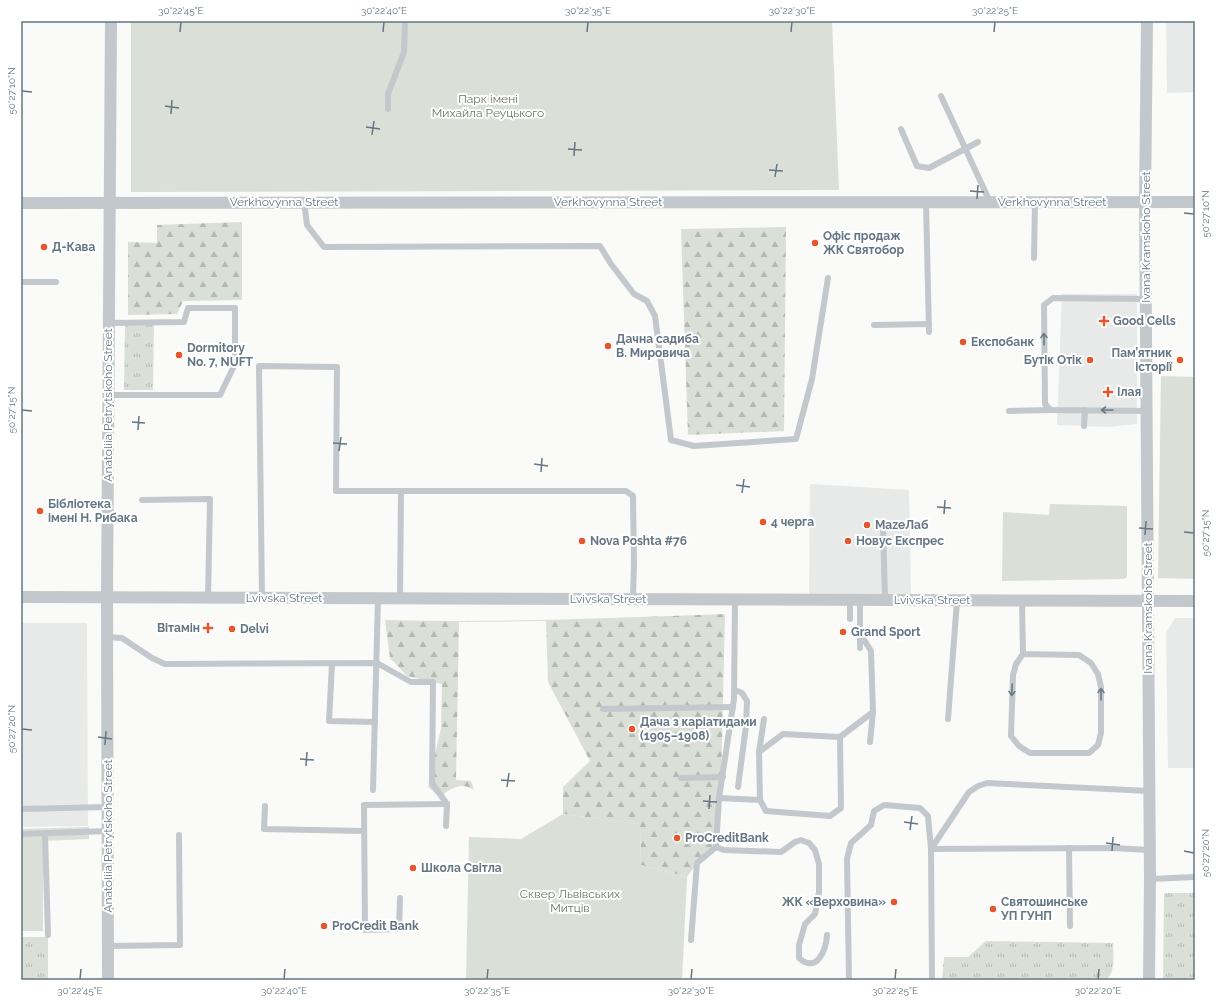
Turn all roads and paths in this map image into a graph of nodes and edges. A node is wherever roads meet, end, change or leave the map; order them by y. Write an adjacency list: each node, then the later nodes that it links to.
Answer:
1 (111, 21): 10 (street, Anatoliia Petrytskoho Street)
2 (405, 21): 5 (lane)
3 (1147, 21): 15 (street, Ivana Kramskoho Street)
4 (941, 96): 8 (lane)
5 (388, 109)
6 (901, 129): 8 (lane)
7 (978, 142): 8 (lane)
8 (966, 148): 13 (lane)
9 (21, 202): 10 (street, Verkhovynna Street)
10 (110, 202): 11 (street, Verkhovynna Street); 22 (street, Anatoliia Petrytskoho Street)
11 (304, 202): 12 (street, Verkhovynna Street); 18 (lane)
12 (926, 202): 13 (street, Verkhovynna Street); 23 (lane)
13 (990, 202): 14 (street, Verkhovynna Street)
14 (1035, 202): 15 (street, Verkhovynna Street); 17 (lane)
15 (1145, 202): 16 (street, Verkhovynna Street); 21 (street, Ivana Kramskoho Street)
16 (1195, 202)
17 (1034, 258)
18 (828, 278)
19 (21, 282): 20 (lane)
20 (56, 282)
21 (1146, 299): 28 (lane, one-way to 21); 30 (street, Ivana Kramskoho Street)
22 (109, 323): 26 (street, Anatoliia Petrytskoho Street); 26 (lane)
23 (929, 324): 24 (lane); 25 (lane)
24 (874, 325)
25 (929, 332)
26 (108, 395): 36 (street, Anatoliia Petrytskoho Street)
27 (1009, 410): 28 (lane)
28 (1051, 410): 29 (lane)
29 (1085, 410): 30 (lane, one-way to 29); 31 (lane)
30 (1146, 411): 47 (street, Ivana Kramskoho Street)
31 (1084, 426)
32 (401, 491): 38 (lane); 40 (lane); 42 (lane)
33 (142, 500): 37 (lane)
34 (884, 526): 41 (lane)
35 (21, 597): 36 (street, Lvivska Street)
36 (107, 597): 37 (street, Lvivska Street); 51 (street, Anatoliia Petrytskoho Street)
37 (208, 598): 38 (street, Lvivska Street)
38 (262, 598): 39 (street, Lvivska Street)
39 (378, 598): 40 (street, Lvivska Street); 54 (lane)
40 (400, 598): 42 (street, Lvivska Street)
41 (878, 598): 44 (street, Lvivska Street); 45 (street, Lvivska Street)
42 (633, 599): 43 (street, Lvivska Street)
43 (735, 600): 44 (street, Lvivska Street); 56 (lane)
44 (855, 600): 49 (lane); 50 (lane)
45 (957, 600): 46 (street, Lvivska Street); 61 (lane)
46 (1022, 601): 47 (street, Lvivska Street); 53 (lane)
47 (1148, 601): 48 (street, Lvivska Street); 70 (street, Ivana Kramskoho Street)
48 (1195, 601)
49 (850, 619)
50 (860, 633): 52 (lane); 59 (lane)
51 (106, 637): 55 (lane); 75 (street, Anatoliia Petrytskoho Street)
52 (860, 648)
53 (1023, 654): 53 (lane, one-way to 53)
54 (376, 663): 55 (lane); 62 (lane); 73 (lane)
55 (332, 664): 62 (lane)
56 (735, 690): 58 (lane); 68 (lane)
57 (603, 708): 58 (lane)
58 (733, 708): 66 (lane)
59 (873, 712): 63 (lane); 64 (lane)
60 (764, 719): 65 (lane)
61 (948, 719)
62 (375, 722): 69 (lane)
63 (840, 737): 65 (lane); 72 (lane)
64 (870, 742)
65 (759, 752): 72 (lane)
66 (723, 777): 67 (lane); 71 (lane)
67 (681, 778)
68 (738, 787)
69 (373, 790)
70 (1149, 791): 85 (lane); 86 (street, Ivana Kramskoho Street)
71 (720, 798): 72 (lane); 83 (lane)
72 (760, 800)
73 (447, 804): 77 (lane); 79 (lane)
74 (265, 806): 79 (lane)
75 (108, 807): 76 (lane); 78 (street, Anatoliia Petrytskoho Street)
76 (21, 809)
77 (446, 826)
78 (108, 831): 81 (lane); 94 (street, Anatoliia Petrytskoho Street)
79 (364, 831): 89 (lane)
80 (21, 834): 81 (lane)
81 (45, 834): 91 (lane)
82 (179, 835): 94 (lane)
83 (716, 847): 92 (lane); 93 (lane)
84 (1069, 848): 85 (lane); 86 (lane); 90 (lane)
85 (931, 849): 95 (lane); 97 (lane)
86 (1150, 850): 88 (street, Ivana Kramskoho Street)
87 (1195, 878): 88 (lane)
88 (1150, 879): 98 (street, Ivana Kramskoho Street)
89 (400, 898)
90 (1070, 926)
91 (48, 935)
92 (827, 935)
93 (691, 940)
94 (108, 946): 96 (street, Anatoliia Petrytskoho Street)
95 (932, 977)
96 (108, 980)
97 (849, 980)
98 (1149, 980)

